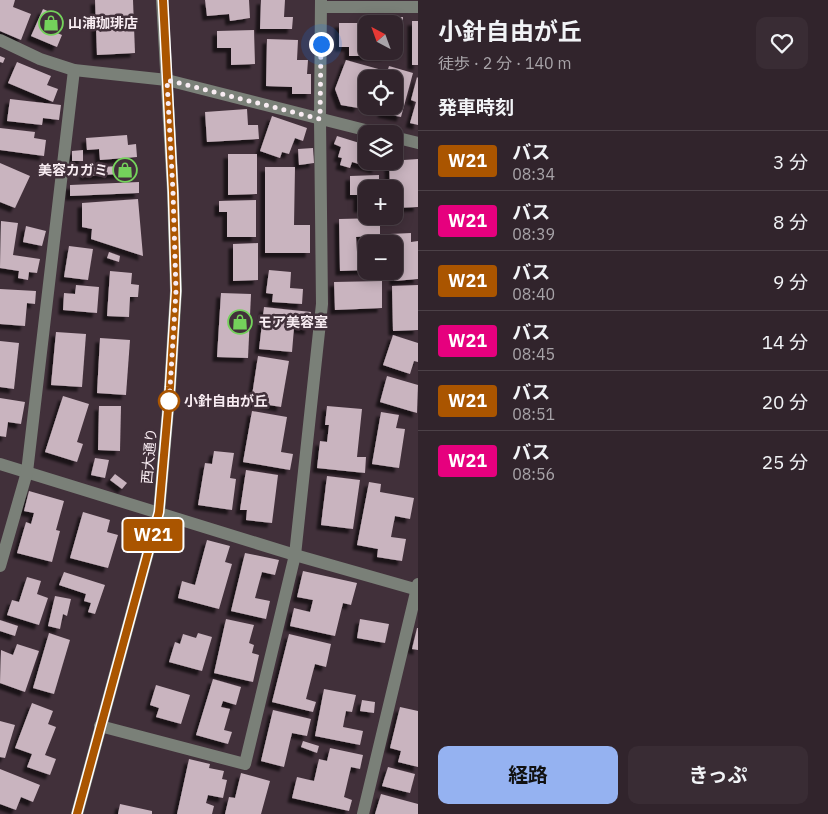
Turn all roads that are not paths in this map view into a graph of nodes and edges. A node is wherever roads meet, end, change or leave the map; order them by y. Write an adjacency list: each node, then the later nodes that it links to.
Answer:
1 (162, 0): 6 (street, 西大通り)
2 (321, 3): 3 (street); 7 (street)
3 (418, 7)
4 (0, 40): 5 (street)
5 (74, 70): 6 (street); 12 (street)
6 (167, 80): 7 (street); 13 (street, 西大通り)
7 (320, 119): 8 (street); 14 (street)
8 (358, 128)
9 (403, 139): 10 (street)
10 (418, 143)
11 (0, 464): 12 (street)
12 (27, 472): 13 (street); 15 (street)
13 (159, 512): 14 (street); 18 (street, 西大通り)
14 (295, 555): 17 (street); 18 (street)
15 (0, 566)
16 (418, 584): 17 (street)
17 (418, 590): 20 (street)
18 (100, 726): 19 (street, 西大通り)
19 (77, 814)
20 (363, 814)

